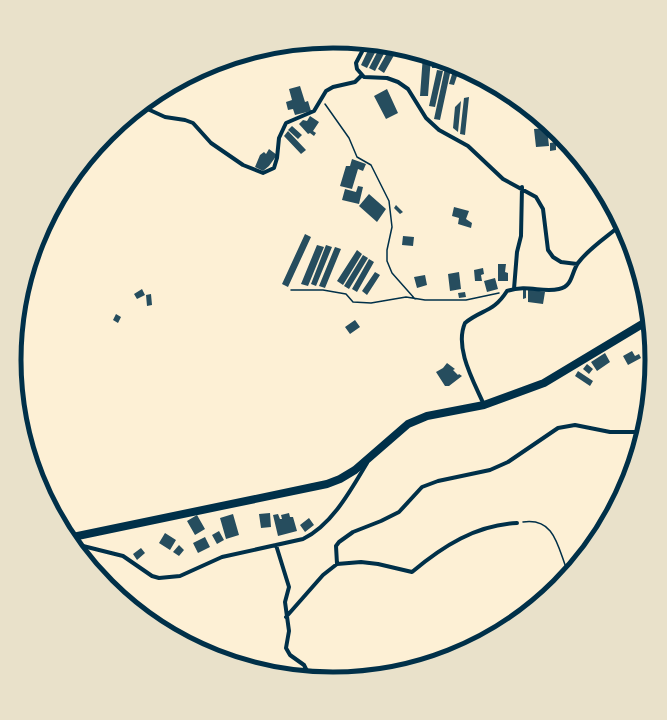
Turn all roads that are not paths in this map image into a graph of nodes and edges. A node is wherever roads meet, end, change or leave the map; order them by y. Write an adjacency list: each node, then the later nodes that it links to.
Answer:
1 (363, 49): 2 (street)
2 (361, 76): 3 (street); 4 (street)
3 (147, 109)
4 (522, 188): 6 (street); 7 (street)
5 (617, 229): 6 (street)
6 (577, 264): 7 (street)
7 (514, 289): 9 (street)
8 (643, 323): 9 (main road)
9 (484, 406): 11 (main road)
10 (637, 432): 16 (street)
11 (371, 456): 13 (main road); 15 (street)
12 (517, 523): 16 (street)
13 (77, 537)
14 (82, 545): 15 (street)
15 (276, 545): 17 (street)
16 (337, 564): 17 (street)
17 (286, 617): 18 (street)
18 (307, 671)

